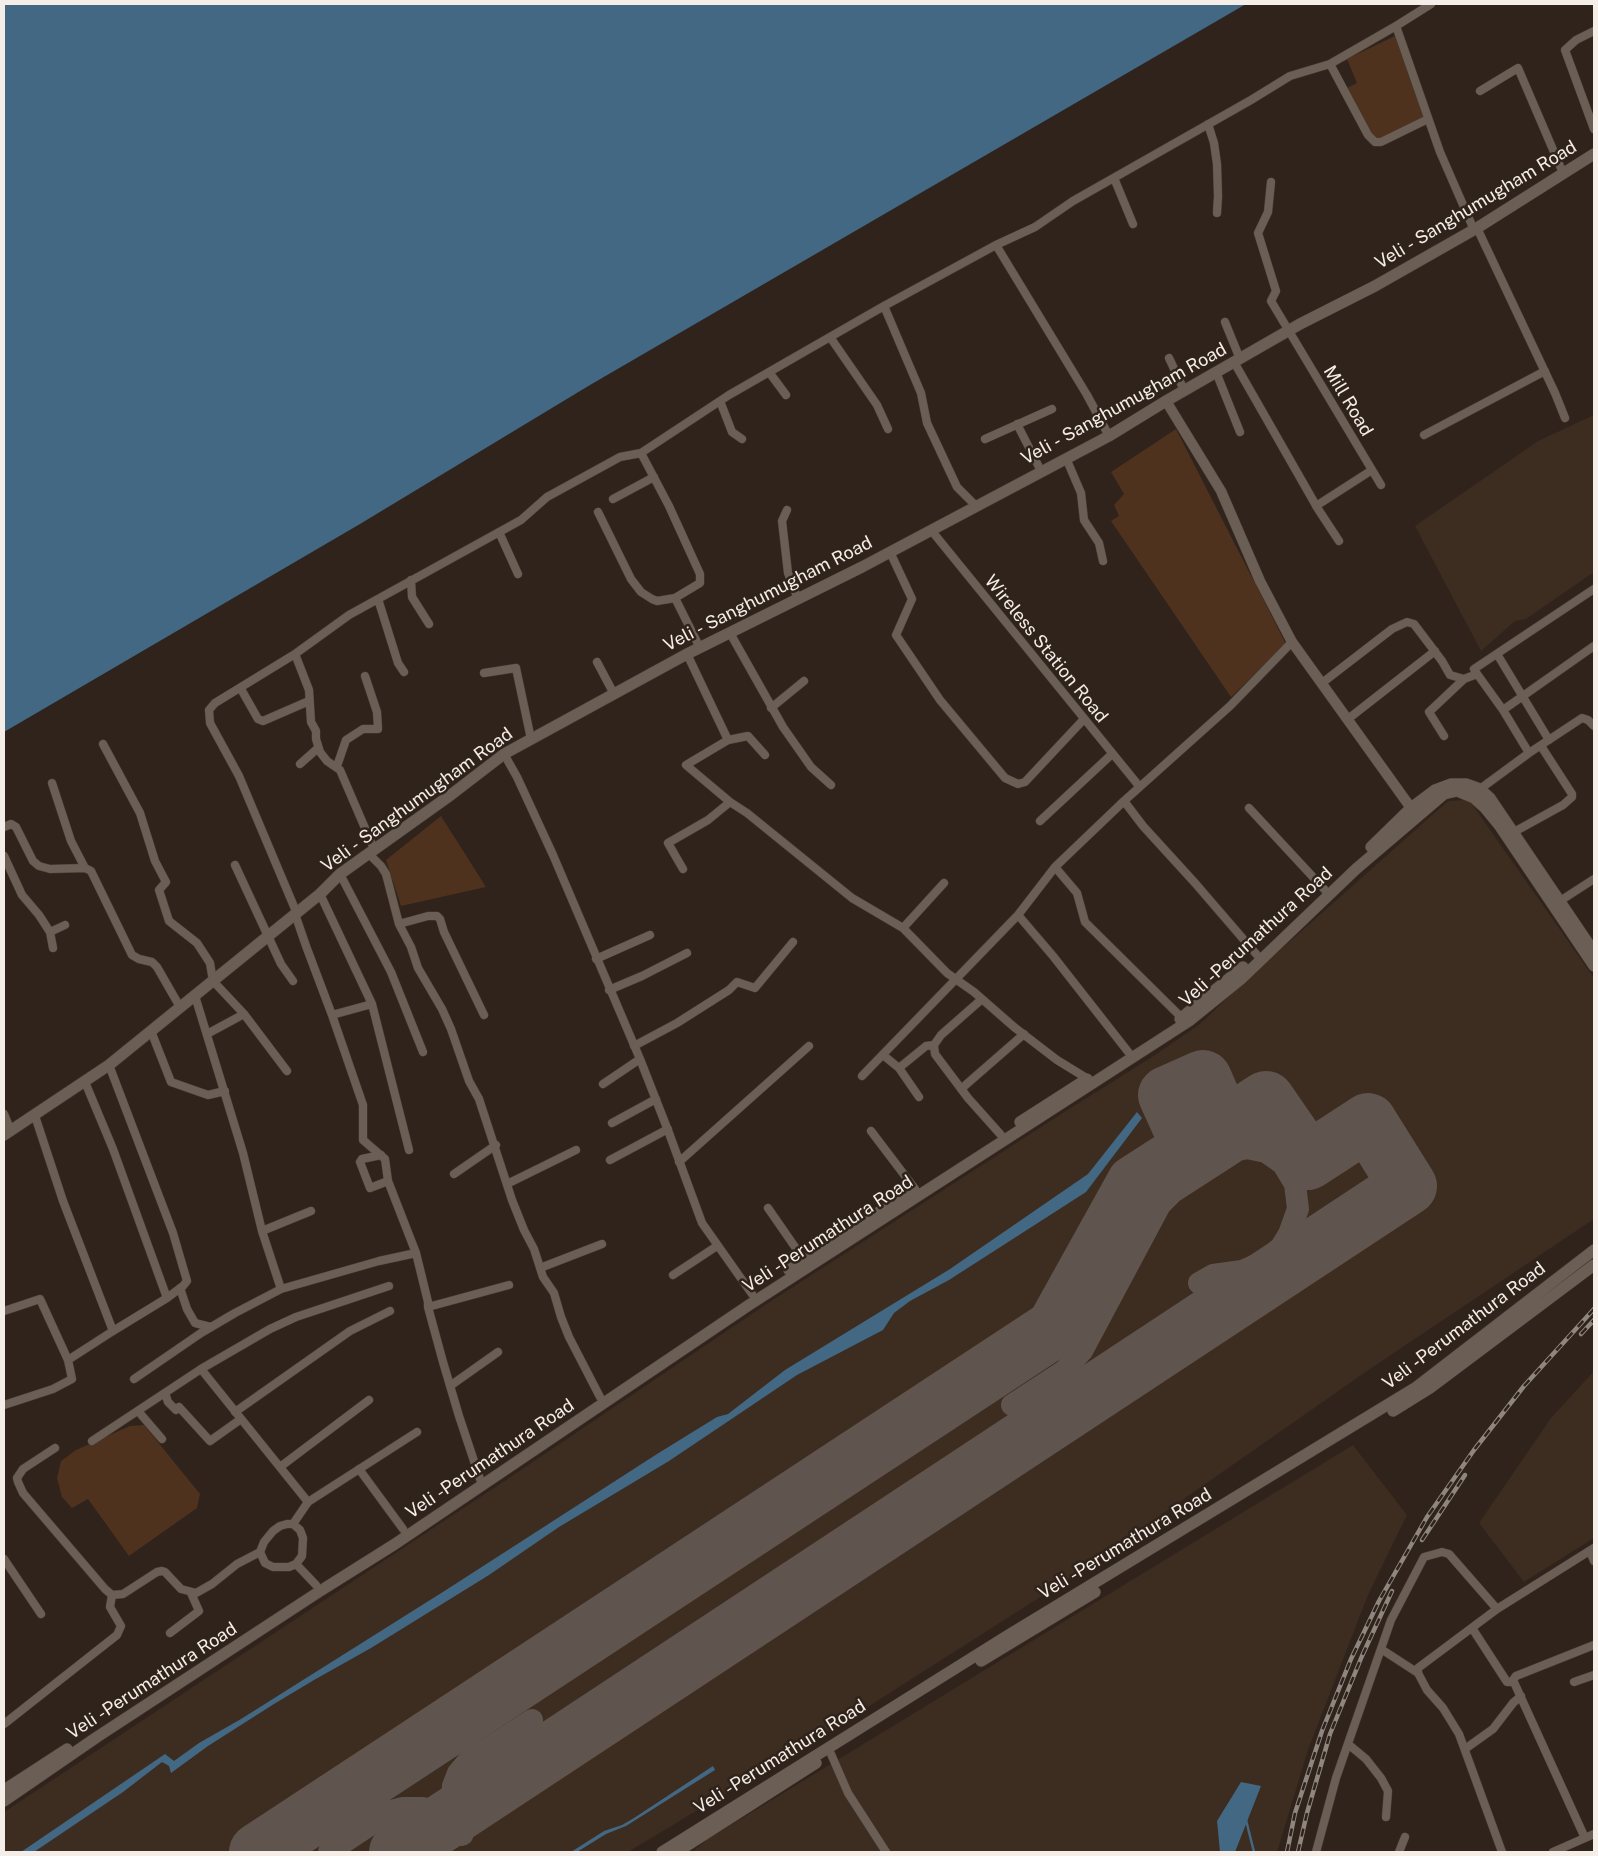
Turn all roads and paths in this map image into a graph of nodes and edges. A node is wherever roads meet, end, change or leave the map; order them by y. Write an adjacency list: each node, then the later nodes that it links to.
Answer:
1 (1431, 4): 2 (street)
2 (1396, 26): 4 (street); 6 (street)
3 (1594, 31): 8 (street)
4 (1330, 64): 6 (street); 7 (street)
5 (1480, 91): 10 (street)
6 (1428, 119): 15 (street)
7 (1208, 124): 11 (street); 13 (street)
8 (1594, 128)
9 (1594, 154): 10 (main road, Veli - Sanghumugham Road)
10 (1563, 173): 15 (main road, Veli - Sanghumugham Road)
11 (1114, 178): 14 (street); 16 (street)
12 (1271, 182): 19 (street, Mill Road)
13 (1217, 213)
14 (1133, 224)
15 (1475, 229): 19 (main road, Veli - Sanghumugham Road); 23 (street)
16 (996, 245): 17 (street); 36 (street)
17 (884, 306): 20 (street); 46 (street)
18 (1225, 322): 22 (street)
19 (1288, 332): 22 (main road, Veli - Sanghumugham Road); 41 (street, Mill Road)
20 (830, 337): 24 (street); 33 (street)
21 (1169, 358): 26 (street)
22 (1237, 360): 25 (main road, Veli - Sanghumugham Road); 47 (street)
23 (1545, 371): 31 (street); 35 (street)
24 (769, 372): 27 (street); 28 (street)
25 (1216, 372): 26 (main road, Veli - Sanghumugham Road); 34 (street)
26 (1184, 390): 29 (main road, Veli - Sanghumugham Road)
27 (786, 395)
28 (720, 401): 38 (street); 39 (street)
29 (1166, 401): 36 (main road, Veli - Sanghumugham Road); 63 (street)
30 (1052, 409): 32 (street)
31 (1565, 418)
32 (1017, 424): 37 (street); 42 (street)
33 (888, 429)
34 (1240, 432)
35 (1424, 435)
36 (1109, 436): 40 (main road, Veli - Sanghumugham Road)
37 (985, 439)
38 (742, 440)
39 (641, 453): 43 (street); 51 (street)
40 (1066, 458): 42 (main road, Veli - Sanghumugham Road); 54 (street)
41 (1372, 470): 44 (street, Mill Road); 47 (street)
42 (1041, 471): 46 (main road, Veli - Sanghumugham Road)
43 (654, 477): 45 (street); 58 (street)
44 (1381, 485)
45 (613, 499)
46 (976, 506): 50 (main road, Veli - Sanghumugham Road)
47 (1316, 506): 52 (street)
48 (786, 510): 60 (street)
49 (598, 512): 58 (street)
50 (931, 530): 53 (main road, Veli - Sanghumugham Road); 85 (street, Wireless Station Road)
51 (499, 532): 55 (street); 56 (street)
52 (1339, 542)
53 (890, 552): 60 (main road, Veli - Sanghumugham Road); 85 (street)
54 (1103, 561)
55 (518, 574)
56 (412, 580): 59 (street); 61 (street)
57 (1594, 589): 69 (street)
58 (675, 598): 65 (street)
59 (378, 599): 67 (street); 72 (street)
60 (798, 599): 62 (main road, Veli - Sanghumugham Road)
61 (429, 624)
62 (730, 633): 65 (main road, Veli - Sanghumugham Road); 82 (street)
63 (1292, 642): 77 (street); 102 (street)
64 (1594, 646): 80 (street)
65 (700, 648): 68 (main road, Veli - Sanghumugham Road)
66 (1435, 651): 75 (street); 77 (street); 84 (street)
67 (295, 654): 78 (street); 81 (street)
68 (687, 654): 79 (main road, Veli - Sanghumugham Road); 89 (street)
69 (1497, 654): 71 (street); 80 (street)
70 (597, 662): 79 (street)
71 (1474, 669): 75 (street); 83 (street)
72 (404, 672)
73 (484, 673): 88 (street)
74 (365, 676): 99 (street)
75 (1464, 679): 87 (street)
76 (804, 681): 82 (street)
77 (1322, 683): 84 (street)
78 (241, 689): 81 (street); 123 (street)
79 (614, 694): 88 (main road, Veli - Sanghumugham Road)
80 (1522, 696): 83 (street); 90 (street)
81 (309, 701): 93 (street)
82 (771, 708): 101 (street)
83 (1503, 710): 94 (street)
84 (1348, 719): 107 (street)
85 (1084, 720): 96 (street, Wireless Station Road)
86 (1594, 726): 90 (street)
87 (1444, 736)
88 (531, 739): 95 (main road, Veli - Sanghumugham Road)
89 (728, 740): 97 (street); 105 (street)
90 (1549, 740): 92 (street)
91 (103, 744): 139 (street)
92 (1541, 746): 94 (street); 110 (street)
93 (318, 748): 98 (street); 99 (street)
94 (1529, 753): 103 (street)
95 (504, 754): 111 (main road, Veli - Sanghumugham Road); 136 (street)
96 (1112, 754): 102 (street, Wireless Station Road); 108 (street)
97 (765, 755)
98 (300, 764)
99 (336, 766): 111 (street)
100 (52, 783): 115 (street)
101 (831, 786)
102 (1139, 786): 104 (street)
103 (1480, 789): 107 (main road); 110 (main road)
104 (1124, 801): 114 (street); 135 (street)
105 (730, 802): 116 (street); 127 (street)
106 (1248, 808): 120 (street)
107 (1411, 808): 120 (main road)
108 (1040, 821)
109 (4, 827): 115 (street)
110 (1514, 832): 122 (main road)
111 (372, 852): 117 (main road, Veli - Sanghumugham Road); 125 (street)
112 (4, 856): 128 (street)
113 (235, 865): 129 (street)
114 (1055, 867): 124 (street); 149 (street)
115 (85, 868): 145 (street)
116 (683, 869)
117 (340, 874): 121 (main road, Veli - Sanghumugham Road); 156 (street)
118 (1594, 879): 122 (street)
119 (944, 883): 127 (street)
120 (1325, 890): 135 (main road)
121 (320, 894): 123 (main road, Veli - Sanghumugham Road); 144 (street)
122 (1560, 901): 133 (main road)
123 (295, 914): 129 (main road, Veli - Sanghumugham Road); 147 (street)
124 (1018, 915): 138 (street); 157 (street)
125 (399, 924): 148 (street); 178 (street)
126 (65, 925): 128 (street)
127 (903, 928): 138 (street)
128 (50, 932): 132 (street)
129 (268, 936): 139 (main road, Veli - Sanghumugham Road); 140 (street)
130 (650, 936): 136 (street)
131 (793, 942): 154 (street)
132 (53, 948)
133 (1594, 952)
134 (687, 953): 141 (street)
135 (1256, 955): 149 (main road)
136 (596, 959): 141 (street)
137 (1594, 966): 256 (main road, Veli -Perumathura Road)
138 (956, 979): 143 (street); 158 (street)
139 (214, 980): 142 (main road, Veli - Sanghumugham Road); 146 (street)
140 (293, 981)
141 (609, 990): 154 (street)
142 (195, 996): 145 (main road, Veli - Sanghumugham Road); 151 (street)
143 (982, 999): 152 (street); 153 (street)
144 (372, 1004): 147 (street); 179 (street)
145 (180, 1007): 150 (main road, Veli - Sanghumugham Road)
146 (244, 1014): 151 (street); 162 (street)
147 (332, 1015): 181 (street)
148 (484, 1015)
149 (1182, 1018): 157 (main road)
150 (151, 1031): 160 (main road, Veli - Sanghumugham Road); 168 (street)
151 (207, 1034): 168 (street)
152 (1024, 1034): 164 (street); 167 (street)
153 (934, 1045): 161 (street); 167 (street)
154 (634, 1046): 159 (street)
155 (809, 1046): 183 (street)
156 (423, 1052)
157 (1129, 1053): 164 (main road)
158 (883, 1056): 161 (street); 163 (street)
159 (640, 1059): 166 (street); 170 (street)
160 (109, 1065): 165 (main road, Veli - Sanghumugham Road); 201 (street)
161 (898, 1068): 169 (street)
162 (287, 1071)
163 (862, 1076)
164 (1088, 1079): 177 (main road)
165 (85, 1082): 172 (main road, Veli - Sanghumugham Road); 204 (street)
166 (603, 1084)
167 (961, 1089): 177 (street)
168 (225, 1092): 190 (street)
169 (919, 1097)
170 (656, 1099): 173 (street); 174 (street)
171 (4, 1114): 176 (street)
172 (35, 1116): 176 (main road, Veli - Sanghumugham Road); 209 (street)
173 (612, 1124)
174 (668, 1129): 182 (street); 183 (street)
175 (871, 1131): 187 (street)
176 (8, 1133)
177 (1001, 1135): 187 (main road)
178 (496, 1146): 184 (street); 186 (street)
179 (409, 1150)
180 (576, 1150): 186 (street)
181 (381, 1155): 185 (street); 185 (street)
182 (610, 1160)
183 (679, 1162): 192 (street)
184 (454, 1174)
185 (388, 1181): 194 (street)
186 (507, 1184): 197 (street)
187 (915, 1189): 195 (main road)
188 (768, 1208): 195 (street)
189 (311, 1211): 190 (street)
190 (262, 1232): 202 (street)
191 (602, 1244): 197 (street)
192 (717, 1246): 198 (street); 203 (street)
193 (1594, 1250): 261 (main road, Veli -Perumathura Road)
194 (416, 1253): 202 (street); 205 (street)
195 (804, 1260): 203 (main road)
196 (1594, 1266): 254 (main road)
197 (540, 1268): 216 (street)
198 (673, 1274)
199 (509, 1285): 205 (street)
200 (389, 1286): 212 (street)
201 (180, 1288): 204 (street); 208 (street)
202 (281, 1289): 208 (street)
203 (752, 1294): 216 (main road)
204 (167, 1298): 209 (street)
205 (428, 1307): 214 (street)
206 (4, 1311): 211 (street)
207 (390, 1311): 220 (street)
208 (211, 1327): 213 (street)
209 (113, 1331): 211 (street)
210 (498, 1352): 214 (street)
211 (68, 1360): 218 (street)
212 (201, 1369): 215 (street); 220 (street)
213 (134, 1379)
214 (450, 1386): 228 (street)
215 (165, 1393): 219 (street); 221 (street)
216 (600, 1397): 228 (main road)
217 (369, 1400): 226 (street)
218 (4, 1405)
219 (138, 1411): 223 (street); 224 (street)
220 (235, 1412): 221 (street)
221 (241, 1420): 226 (street)
222 (417, 1432): 227 (street)
223 (162, 1439)
224 (92, 1441)
225 (55, 1448): 239 (street)
226 (280, 1467): 229 (street)
227 (359, 1470): 229 (street); 231 (street)
228 (480, 1479): 231 (main road)
229 (308, 1502): 230 (street)
230 (293, 1524): 233 (street); 236 (street)
231 (403, 1529): 237 (main road)
232 (1592, 1550): 235 (street); 240 (street)
233 (260, 1552): 236 (street); 238 (street)
234 (4, 1559): 241 (street)
235 (1594, 1561)
236 (296, 1564): 237 (street)
237 (316, 1585): 255 (main road)
238 (192, 1593): 239 (street); 243 (street)
239 (113, 1597): 251 (street)
240 (1497, 1609): 242 (street); 245 (street)
241 (42, 1614)
242 (1472, 1628): 246 (street); 248 (street)
243 (170, 1634)
244 (1594, 1645): 248 (street)
245 (1381, 1649): 246 (street); 252 (street)
246 (1418, 1672): 253 (street)
247 (1594, 1674): 249 (street)
248 (1514, 1682): 250 (street)
249 (1574, 1682)
250 (1520, 1696): 253 (street); 260 (street)
251 (4, 1724)
252 (1348, 1744): 257 (street); 264 (street)
253 (1465, 1749): 266 (street)
254 (831, 1754): 262 (main road); 263 (street)
255 (4, 1790)
256 (4, 1801)
257 (1386, 1817)
258 (1594, 1834): 260 (street)
259 (1405, 1837): 265 (street)
260 (1585, 1838): 267 (street)
261 (662, 1852)
262 (677, 1852)
263 (886, 1852)
264 (1316, 1852)
265 (1399, 1852)
266 (1502, 1852)
267 (1553, 1852)

